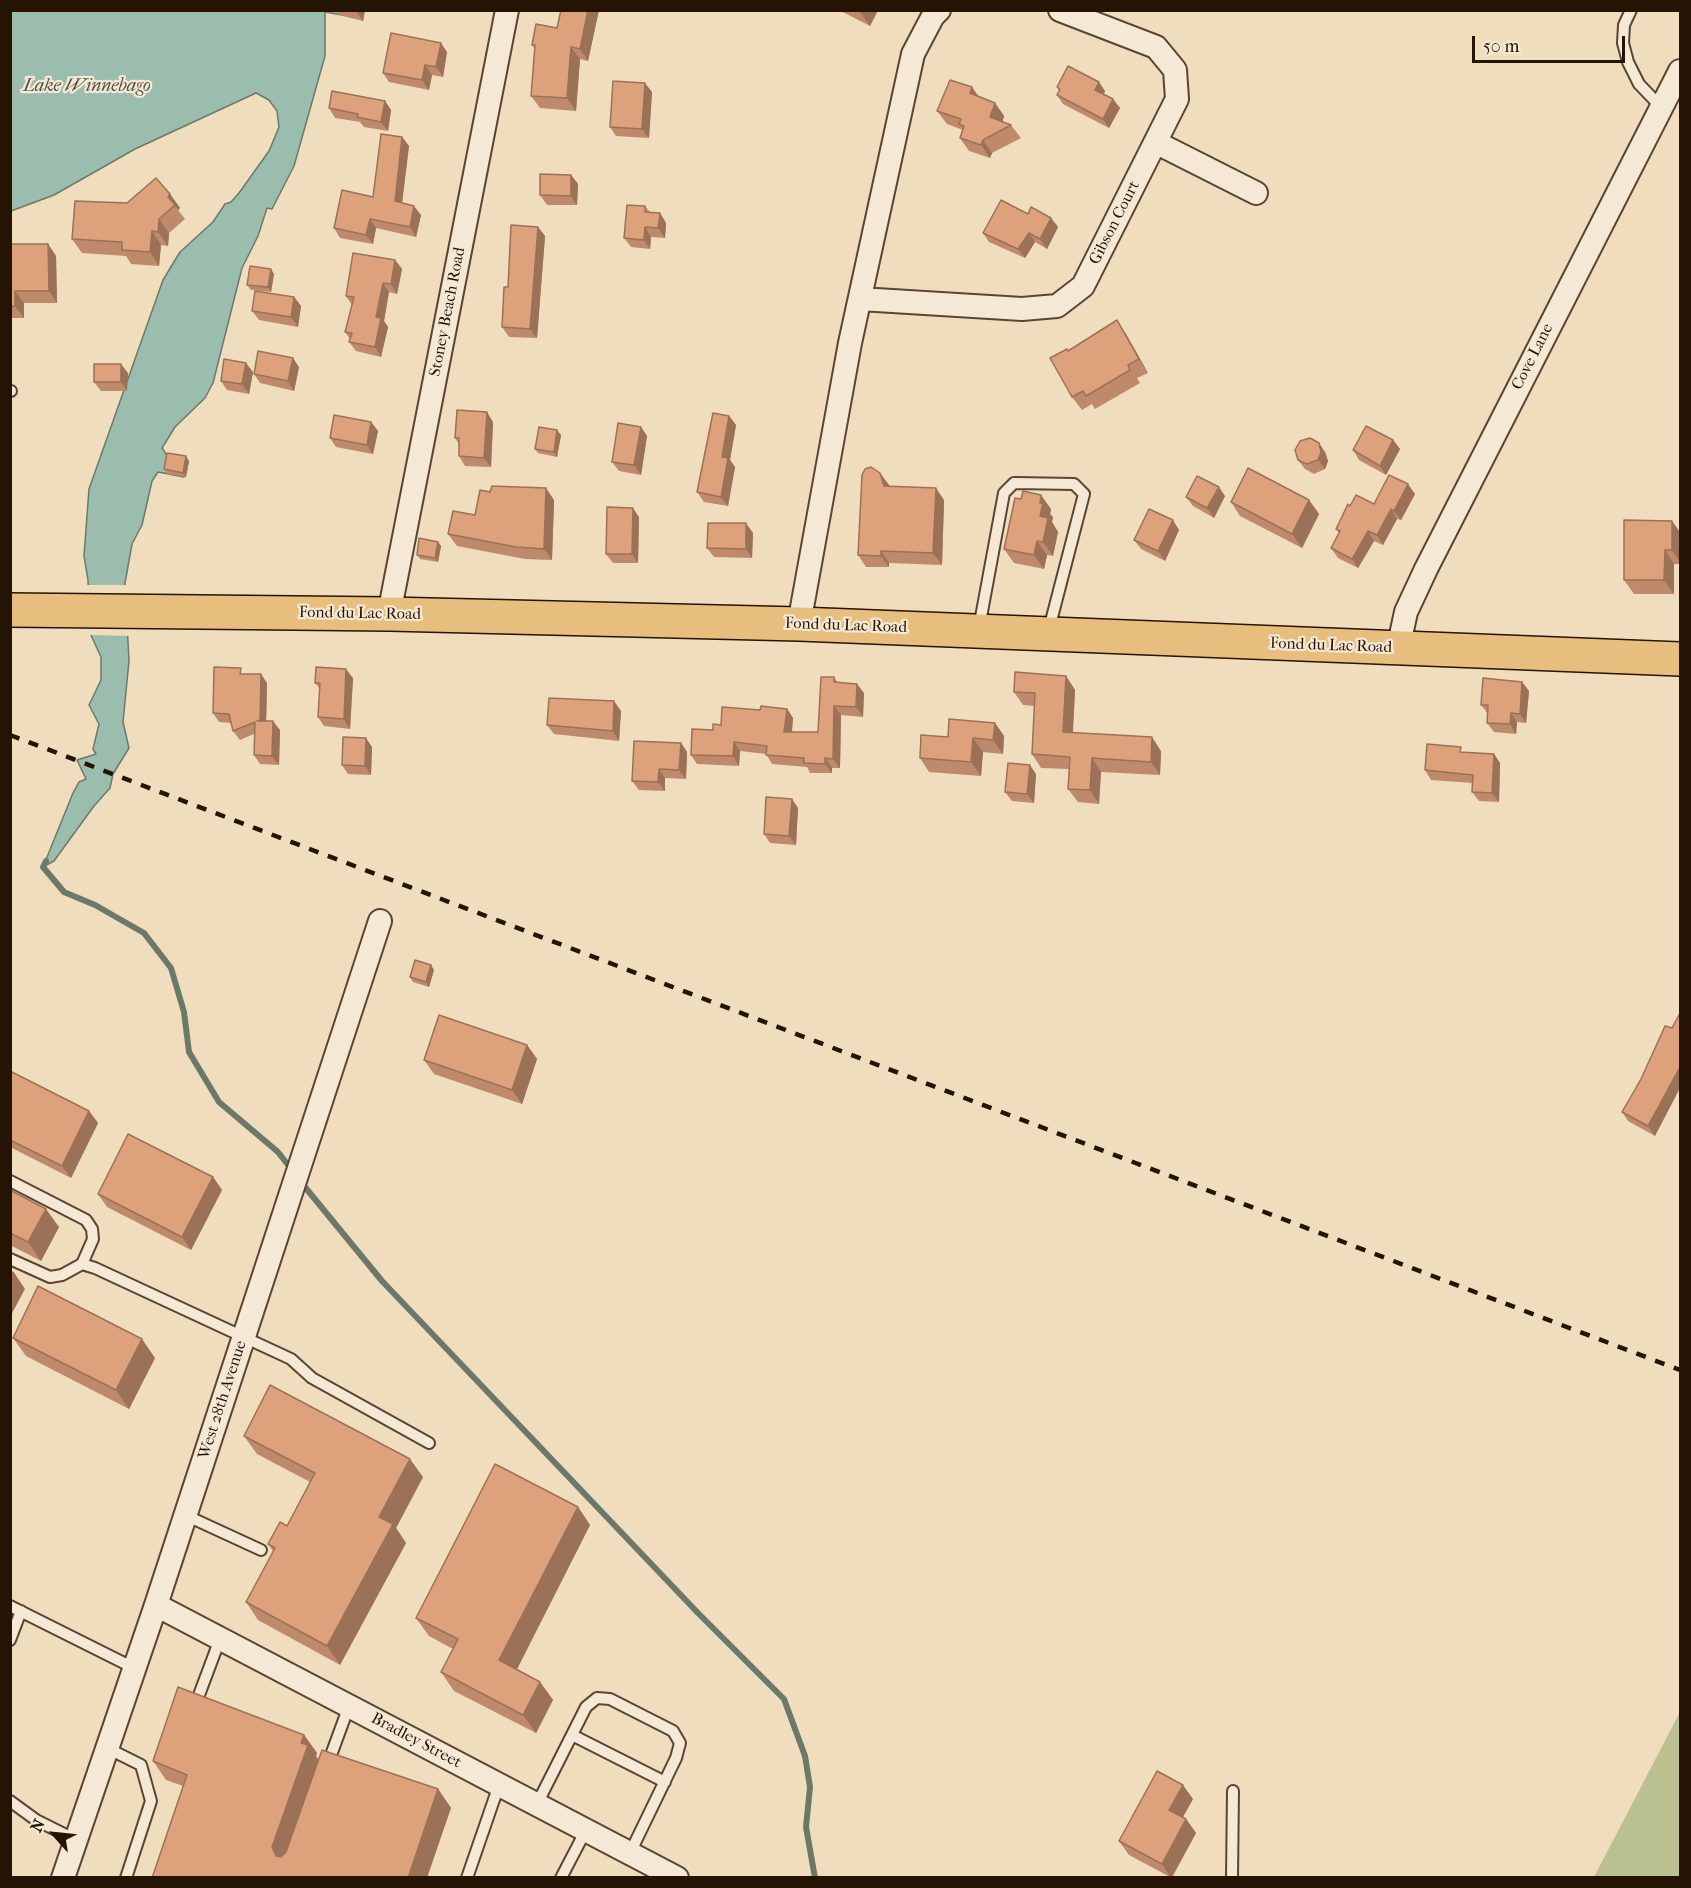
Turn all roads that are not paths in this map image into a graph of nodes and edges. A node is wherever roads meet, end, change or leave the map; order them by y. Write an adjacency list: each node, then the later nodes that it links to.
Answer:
1 (507, 10): 11 (street, Stoney Beach Road)
2 (939, 10): 9 (street)
3 (1060, 10): 7 (street, Gibson Court)
4 (1631, 10): 6 (lane)
5 (1680, 71): 6 (street, Cove Lane)
6 (1662, 107): 15 (street, Cove Lane)
7 (1157, 143): 8 (street); 9 (street, Gibson Court)
8 (1256, 194)
9 (860, 299): 12 (street)
10 (10, 610): 11 (main road, Fond du Lac Road)
11 (389, 614): 12 (main road, Fond du Lac Road)
12 (799, 624): 13 (main road, Fond du Lac Road)
13 (978, 631): 14 (main road, Fond du Lac Road); 14 (lane)
14 (1048, 635): 15 (main road, Fond du Lac Road)
15 (1398, 649): 16 (main road, Fond du Lac Road)
16 (1680, 659)
17 (380, 921): 21 (street, West 28th Avenue)
18 (10, 1181): 20 (lane)
19 (10, 1259): 20 (lane)
20 (82, 1264): 21 (lane)
21 (243, 1338): 22 (lane); 23 (street, West 28th Avenue)
22 (429, 1443)
23 (185, 1515): 24 (lane); 25 (street, West 28th Avenue)
24 (261, 1550)
25 (156, 1605): 27 (street, Bradley Street); 29 (street, West 28th Avenue)
26 (16, 1609): 28 (lane); 29 (lane)
27 (220, 1639): 30 (lane); 31 (street, Bradley Street)
28 (10, 1640)
29 (134, 1668): 33 (street, West 28th Avenue)
30 (199, 1695)
31 (349, 1706): 34 (lane); 36 (street, Bradley Street)
32 (572, 1735): 35 (lane); 35 (lane); 39 (lane)
33 (107, 1748): 41 (street, West 28th Avenue); 44 (lane)
34 (322, 1782)
35 (665, 1782): 42 (lane)
36 (499, 1785): 39 (street, Bradley Street); 45 (lane)
37 (1233, 1791): 48 (lane)
38 (10, 1801): 41 (lane)
39 (537, 1804): 40 (street, Bradley Street)
40 (586, 1830): 42 (street, Bradley Street); 46 (lane)
41 (76, 1840): 43 (street, West 28th Avenue)
42 (630, 1853): 47 (street, Bradley Street)
43 (63, 1878)
44 (126, 1878)
45 (467, 1878)
46 (561, 1878)
47 (677, 1878)
48 (1232, 1878)

